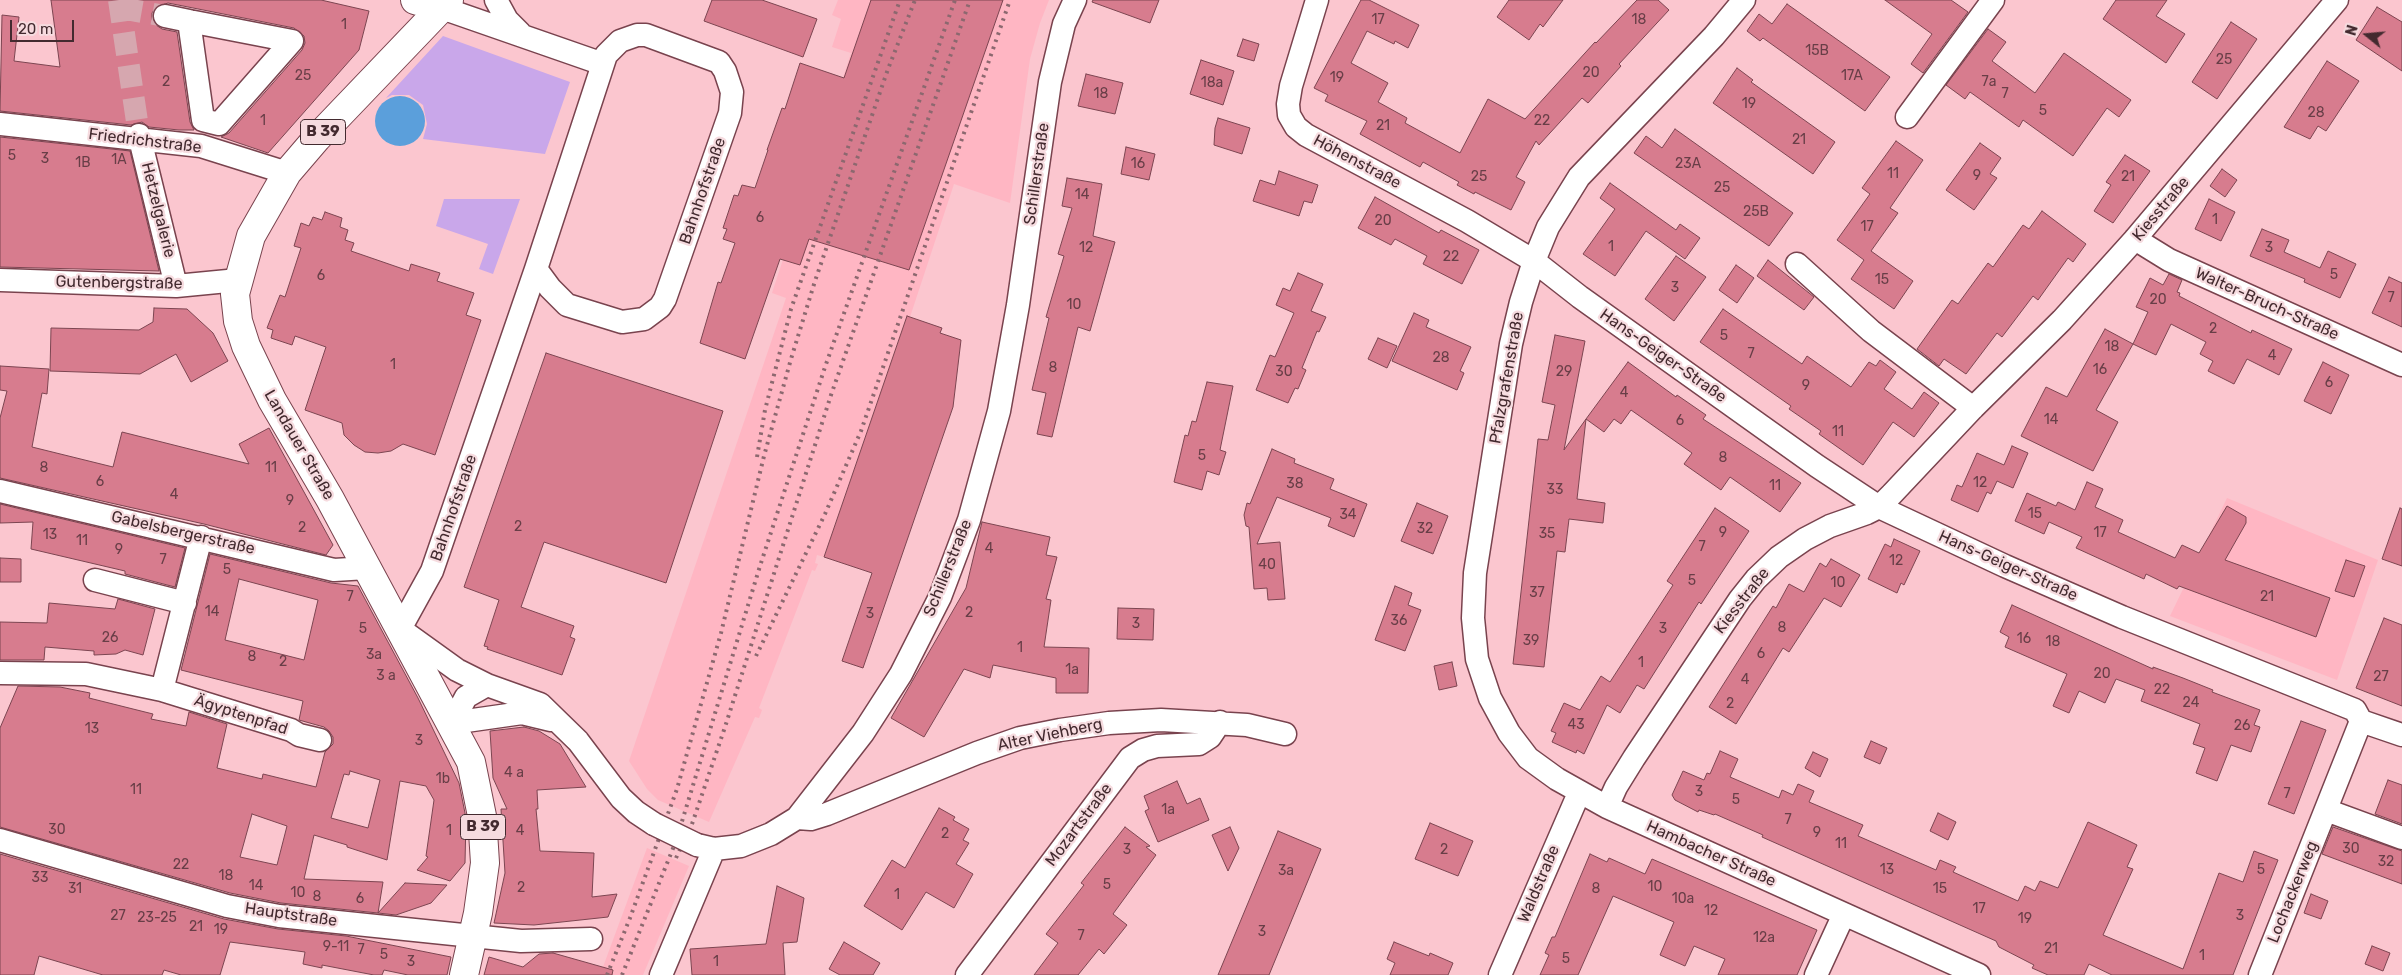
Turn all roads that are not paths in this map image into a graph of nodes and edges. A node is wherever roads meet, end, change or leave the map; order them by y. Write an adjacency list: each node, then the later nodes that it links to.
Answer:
1 (416, 0): 8 (main road)
2 (496, 0): 11 (street)
3 (1075, 0): 48 (street, Schillerstraße)
4 (1317, 0): 18 (street, Höhenstraße)
5 (1744, 0): 18 (street, Pfalzgrafenstraße)
6 (1993, 0): 13 (street)
7 (2337, 0): 17 (street, Kiesstraße)
8 (446, 4): 11 (street); 16 (main road, Landauer Straße / B 39)
9 (165, 16): 10 (street)
10 (190, 21): 10 (street)
11 (521, 34): 12 (street)
12 (602, 64): 20 (street, Bahnhofstraße); 20 (street, Bahnhofstraße)
13 (1907, 117)
14 (0, 124): 15 (street, Friedrichstraße)
15 (140, 138): 16 (street, Friedrichstraße); 23 (street, Hetzelgalerie)
16 (287, 173): 22 (main road, Landauer Straße / B 39)
17 (2135, 239): 24 (street, Walter-Bruch-Straße); 25 (street, Kiesstraße)
18 (1534, 261): 27 (street, Hans-Geiger-Straße); 45 (street, Pfalzgrafenstraße)
19 (1797, 264): 25 (street)
20 (536, 269): 31 (street, Bahnhofstraße)
21 (0, 280): 23 (street, Gutenbergstraße)
22 (238, 280): 23 (street, Gutenbergstraße); 29 (main road, Landauer Straße / B 39)
23 (176, 286)
24 (2402, 365)
25 (1973, 408): 27 (street, Kiesstraße)
26 (0, 491): 28 (street, Gabelsbergerstraße)
27 (1879, 507): 38 (street, Hans-Geiger-Straße); 46 (street, Kiesstraße)
28 (201, 537): 29 (street, Gabelsbergerstraße); 32 (street)
29 (367, 568): 33 (main road, Landauer Straße / B 39)
30 (95, 580): 32 (street)
31 (422, 590): 33 (street, Bahnhofstraße); 34 (street)
32 (184, 603): 37 (street)
33 (400, 629): 34 (street); 40 (main road, Landauer Straße / B 39)
34 (432, 652): 36 (street)
35 (0, 672): 37 (street, Ägyptenpfad)
36 (487, 685): 40 (street); 41 (street)
37 (162, 690): 44 (street, Ägyptenpfad)
38 (2361, 720): 43 (street, Hans-Geiger-Straße); 47 (street)
39 (1220, 722): 42 (street, Alter Viehberg); 48 (street, Alter Viehberg); 57 (street, Mozartstraße)
40 (452, 723): 41 (street); 53 (main road, Landauer Straße / B 39)
41 (563, 725): 51 (street, bridge)
42 (1285, 734)
43 (2402, 735)
44 (320, 740)
45 (1579, 792): 46 (street, Hambacher Straße); 58 (street, Waldstraße)
46 (1608, 807): 52 (street, Hambacher Straße)
47 (2326, 810): 49 (street); 61 (street, Lochackerweg)
48 (797, 818): 51 (street, Schillerstraße)
49 (2402, 838)
50 (0, 840): 53 (street, Hauptstraße)
51 (706, 847): 56 (street)
52 (1844, 914): 59 (street); 60 (street, Hambacher Straße)
53 (474, 935): 54 (street, Hauptstraße); 55 (main road, B 39)
54 (591, 939)
55 (464, 975)
56 (661, 975)
57 (967, 975)
58 (1500, 975)
59 (1816, 975)
60 (1979, 975)
61 (2260, 975)

